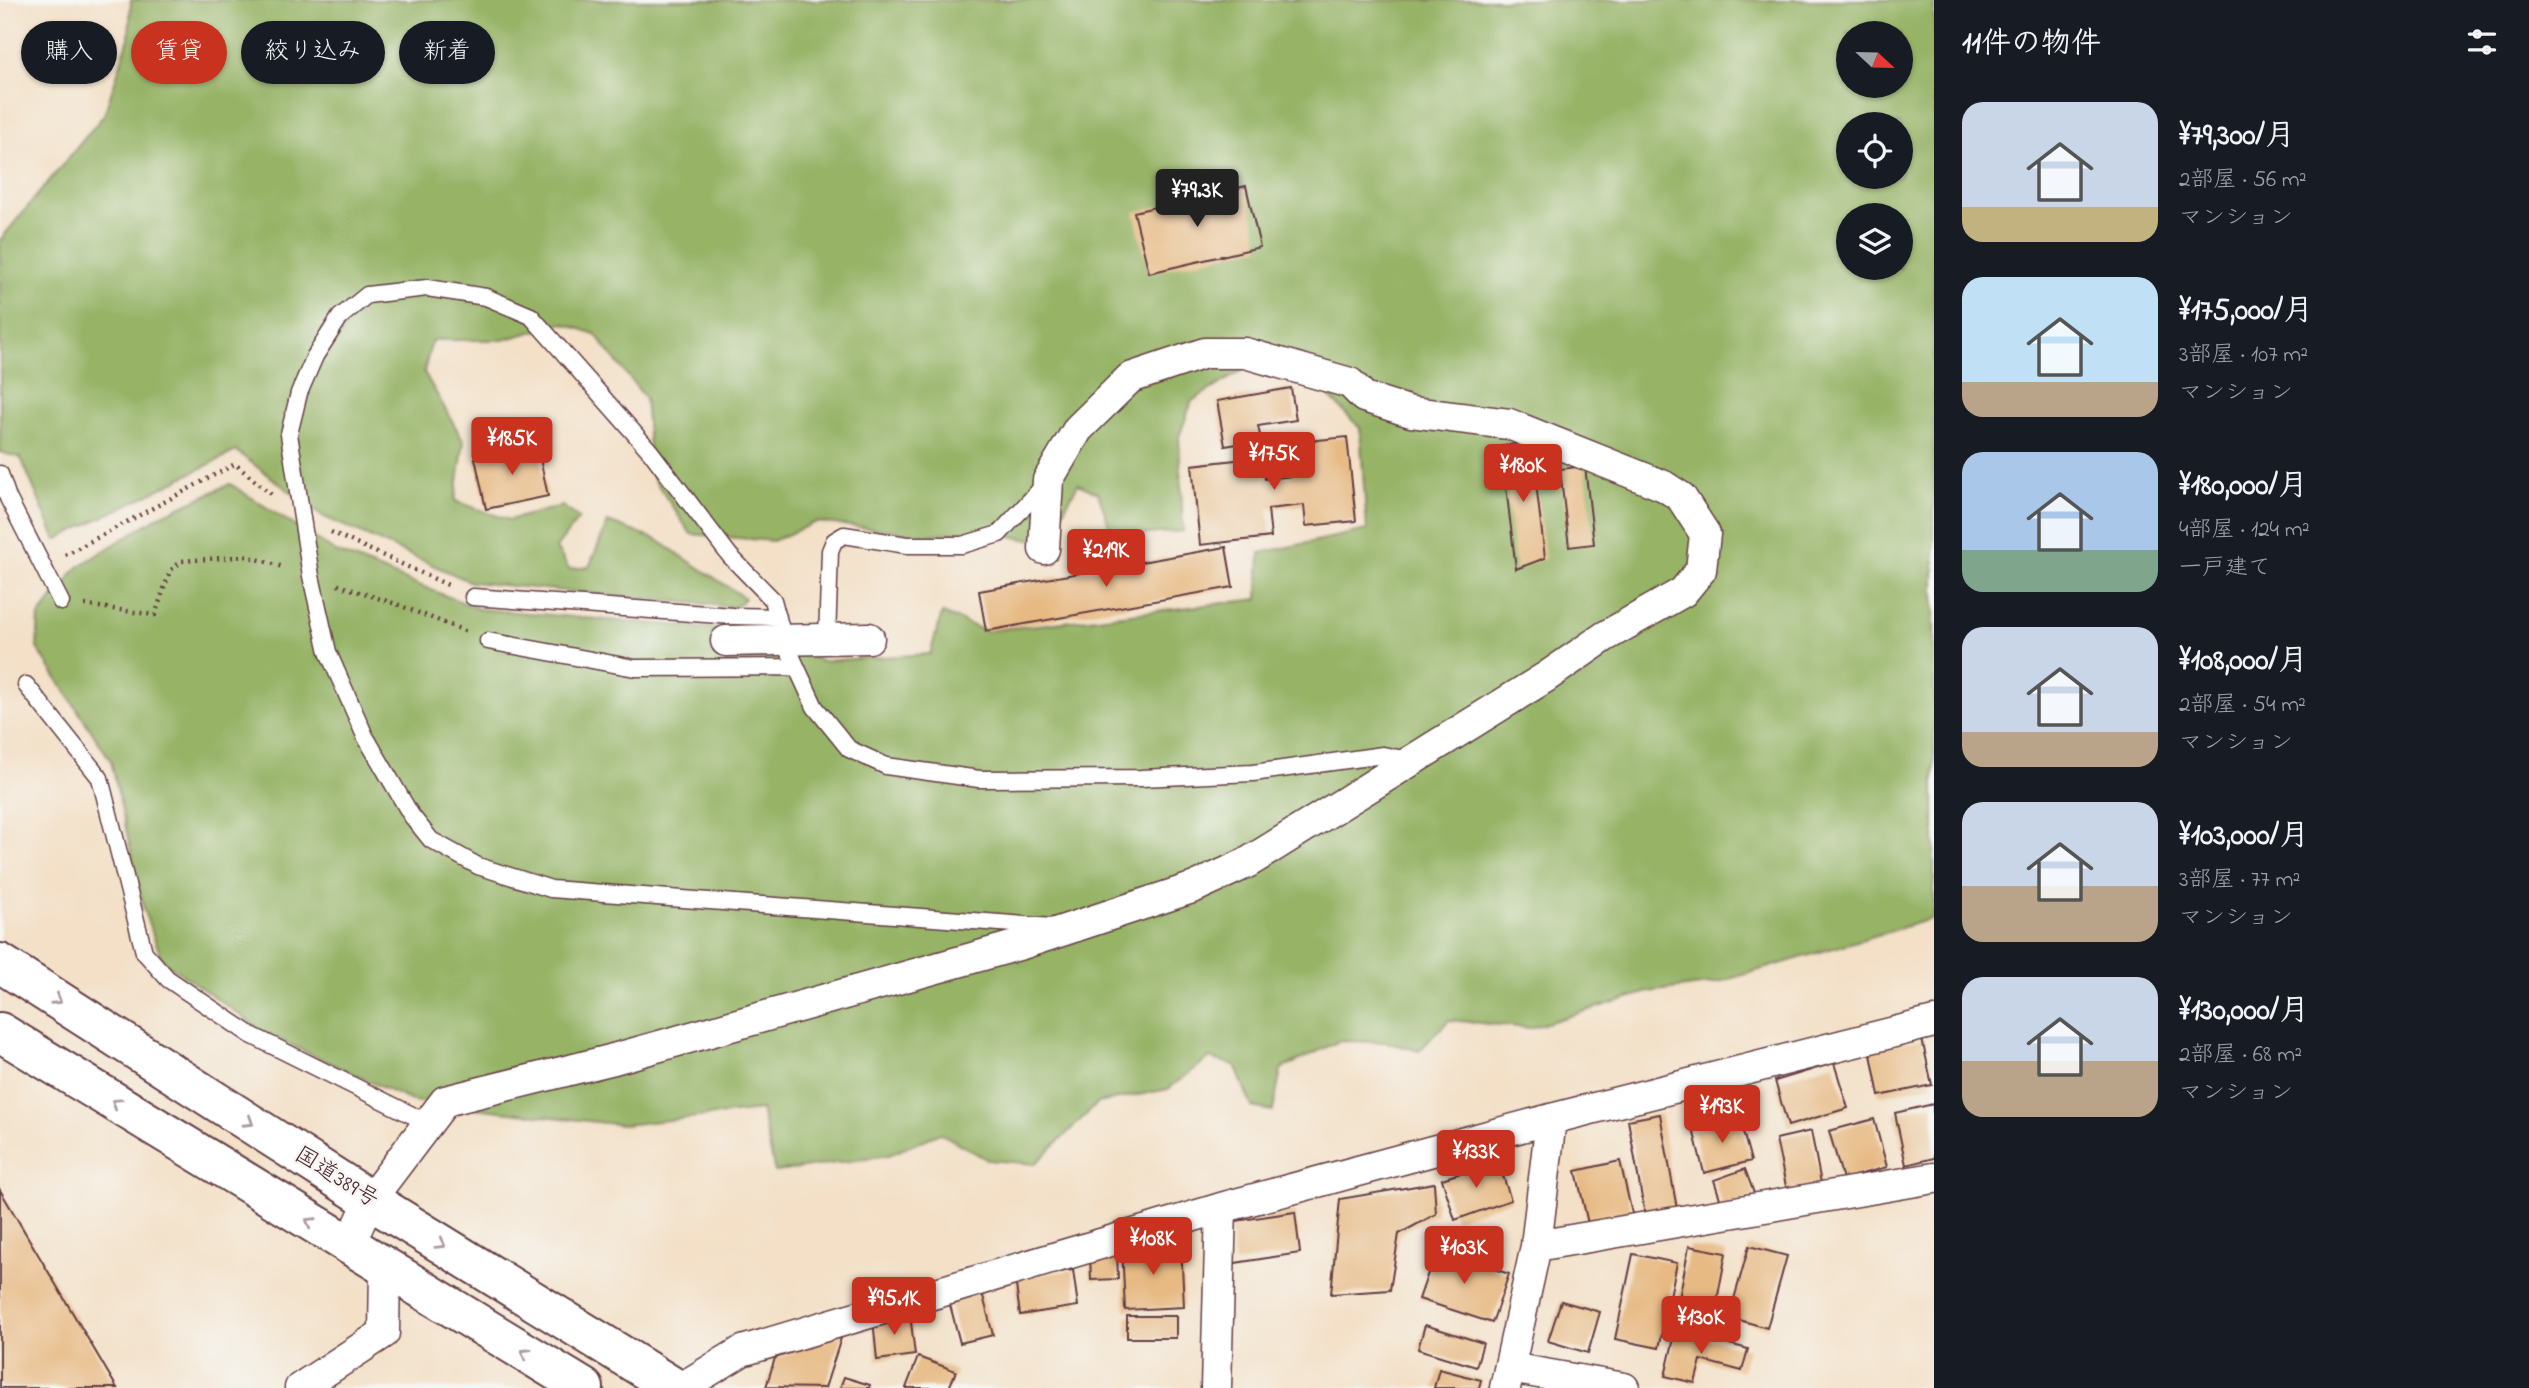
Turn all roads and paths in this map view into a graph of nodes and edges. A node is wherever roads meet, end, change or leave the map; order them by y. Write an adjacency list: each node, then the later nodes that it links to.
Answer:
1 (0, 474): 5 (lane)
2 (1048, 480): 4 (street); 10 (lane); 15 (street)
3 (302, 519): 5 (path); 6 (lane); 7 (path); 13 (lane)
4 (1044, 549)
5 (44, 566): 8 (lane)
6 (311, 576): 8 (path); 11 (path); 16 (lane)
7 (473, 597): 13 (lane)
8 (61, 602)
9 (869, 638): 10 (street)
10 (827, 639): 13 (street)
11 (488, 641): 13 (lane)
12 (726, 641): 13 (street)
13 (786, 641): 15 (lane)
14 (26, 685): 21 (lane)
15 (1412, 760): 16 (street)
16 (1070, 928): 21 (street)
17 (0, 963): 23 (highway, 国道389号, one-way to 23)
18 (1934, 1022): 20 (street)
19 (0, 1032): 25 (highway, one-way to 19)
20 (1552, 1119): 24 (street); 26 (street)
21 (428, 1123): 23 (street)
22 (1934, 1178): 26 (street)
23 (370, 1200): 25 (street); 31 (highway, 国道389号, one-way to 31)
24 (1222, 1208): 32 (street); 33 (street)
25 (349, 1246): 27 (highway)
26 (1536, 1246): 28 (street)
27 (385, 1269): 29 (street); 30 (highway, one-way to 27)
28 (1507, 1378): 34 (street)
29 (300, 1388)
30 (584, 1388)
31 (675, 1388)
32 (681, 1388)
33 (1216, 1388)
34 (1625, 1388)

